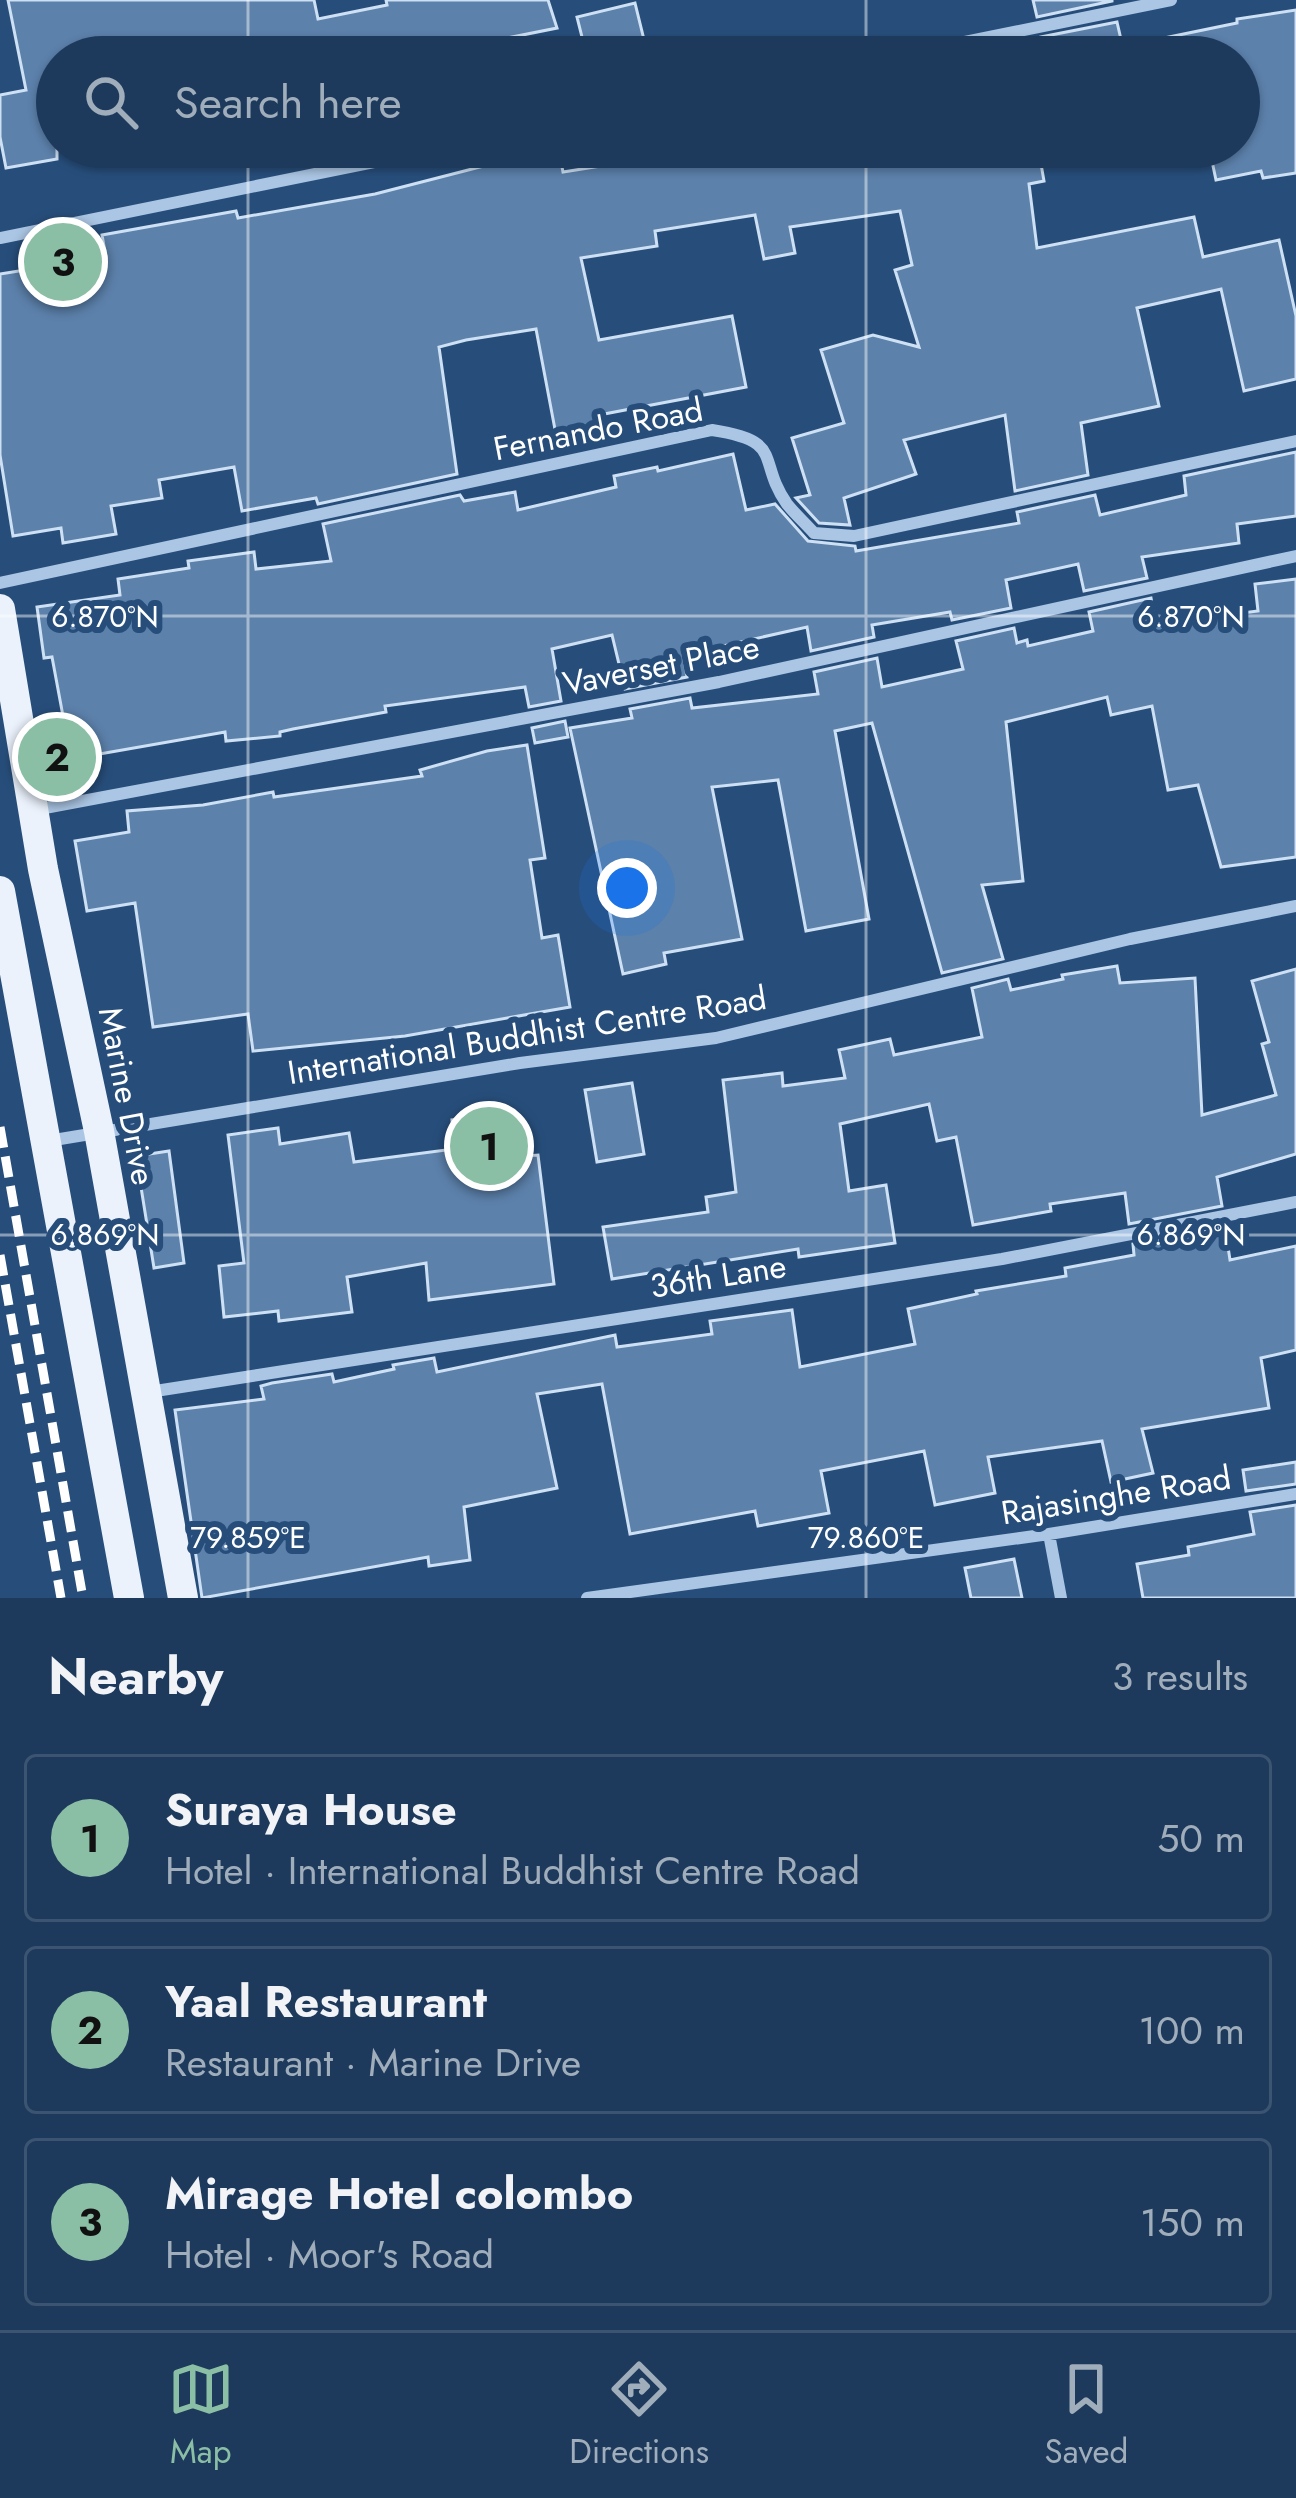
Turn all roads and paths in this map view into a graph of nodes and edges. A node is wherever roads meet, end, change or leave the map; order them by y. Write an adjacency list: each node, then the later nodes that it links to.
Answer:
1 (1171, 0): 2 (street)
2 (994, 36)
3 (345, 168): 4 (street)
4 (0, 238)
5 (1296, 440): 7 (street, Fernando Road)
6 (1296, 556): 9 (street, Vaverset Place)
7 (0, 583)
8 (0, 609): 9 (main road, Marine Drive)
9 (33, 811): 12 (main road, Marine Drive)
10 (0, 891): 13 (main road)
11 (1296, 906): 12 (street, International Buddhist Centre Road)
12 (99, 1131): 13 (street, International Buddhist Centre Road); 15 (main road, Marine Drive)
13 (44, 1142): 18 (main road)
14 (1296, 1202): 15 (street, 36th Lane)
15 (146, 1392): 19 (main road, Marine Drive)
16 (1296, 1494): 17 (street, Rajasinghe Road)
17 (1049, 1534): 20 (street, Rajasinghe Road); 21 (street)
18 (129, 1598)
19 (183, 1598)
20 (587, 1598)
21 (1061, 1598)

